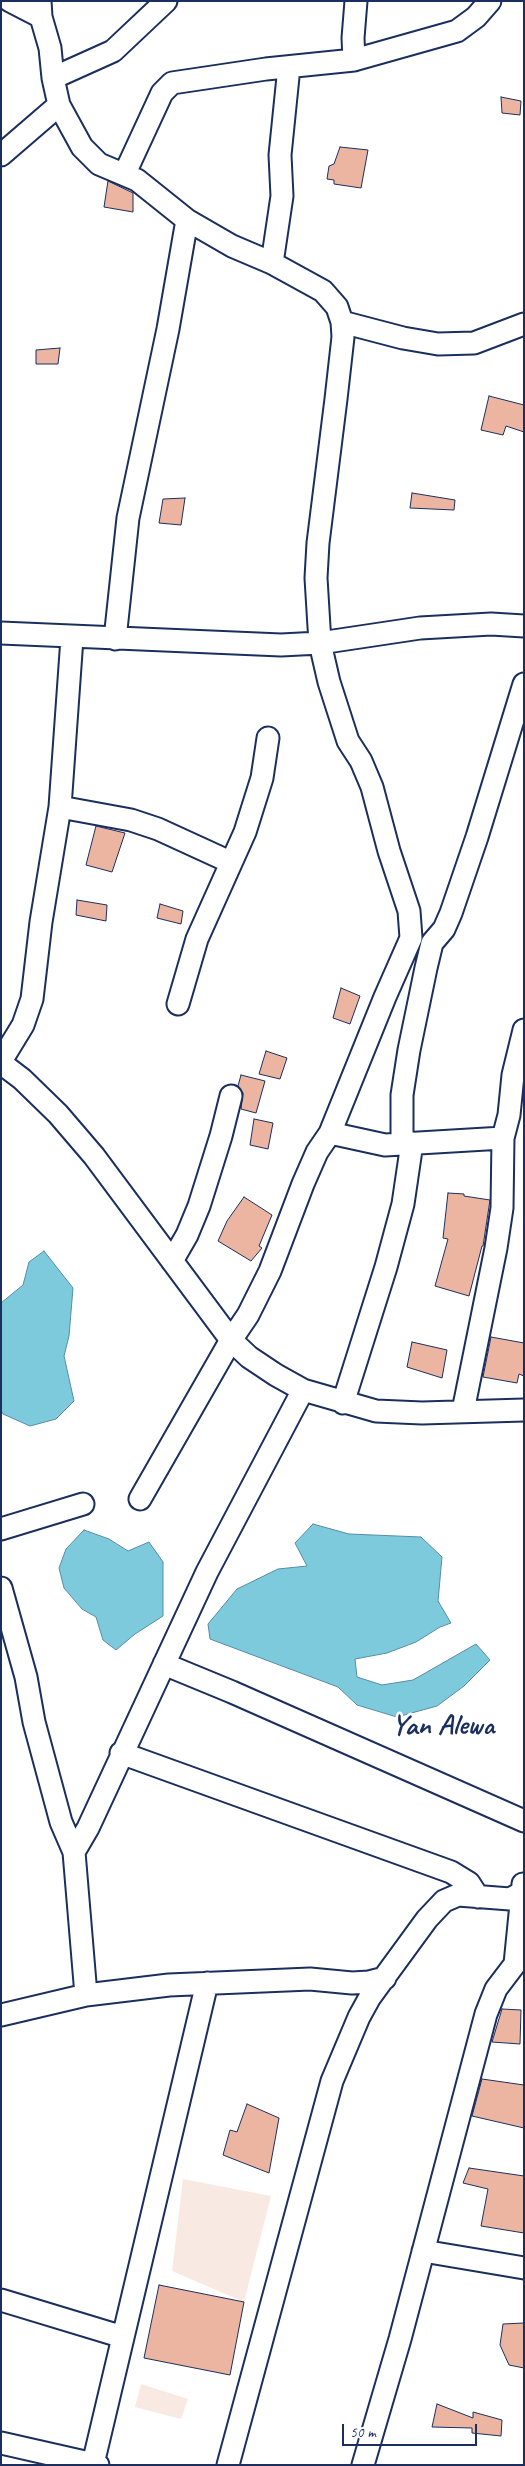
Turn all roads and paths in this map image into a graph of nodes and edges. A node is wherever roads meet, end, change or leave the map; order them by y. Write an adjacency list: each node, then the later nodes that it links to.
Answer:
1 (10, 1): 5 (street)
2 (166, 1): 8 (street)
3 (356, 1): 6 (street)
4 (490, 1): 6 (street)
5 (40, 9): 8 (street)
6 (354, 60): 7 (street)
7 (289, 67): 11 (street); 13 (street)
8 (52, 78): 9 (street)
9 (59, 105): 10 (street); 11 (street)
10 (1, 155)
11 (125, 173): 12 (street)
12 (187, 220): 13 (street); 19 (street)
13 (272, 263): 14 (street)
14 (342, 322): 15 (street); 20 (street)
15 (524, 324)
16 (524, 626): 20 (street)
17 (1, 633): 18 (street)
18 (72, 638): 19 (street); 23 (street)
19 (116, 639): 20 (street)
20 (320, 643): 25 (street)
21 (524, 685): 26 (street)
22 (268, 738): 24 (street)
23 (60, 807): 24 (street); 29 (street)
24 (230, 862): 27 (street)
25 (411, 938): 26 (street); 32 (street)
26 (432, 944): 34 (street)
27 (178, 1004)
28 (524, 1030): 31 (street)
29 (1, 1062): 35 (street)
30 (231, 1096): 35 (street)
31 (516, 1117): 33 (street)
32 (330, 1133): 34 (street); 36 (street)
33 (503, 1138): 34 (street); 40 (street)
34 (407, 1143): 38 (street)
35 (172, 1261): 36 (street)
36 (231, 1340): 37 (street); 41 (street)
37 (303, 1390): 38 (street); 45 (street)
38 (343, 1403): 40 (street)
39 (524, 1410): 40 (street)
40 (464, 1411)
41 (140, 1499)
42 (83, 1504): 43 (street)
43 (1, 1529)
44 (1, 1588): 48 (street)
45 (164, 1664): 46 (street); 47 (street)
46 (121, 1753): 48 (street); 50 (street)
47 (524, 1821)
48 (74, 1852): 54 (street)
49 (522, 1888): 50 (street); 51 (street)
50 (478, 1897): 52 (street)
51 (519, 1971): 56 (street)
52 (385, 1978): 53 (street); 62 (street)
53 (207, 1983): 54 (street); 59 (street)
54 (86, 1995): 55 (street)
55 (1, 2016)
56 (423, 2251): 57 (street); 63 (street)
57 (524, 2268)
58 (1, 2300): 59 (street)
59 (123, 2337): 61 (street)
60 (1, 2442): 61 (street)
61 (96, 2464)
62 (228, 2465)
63 (363, 2465)

